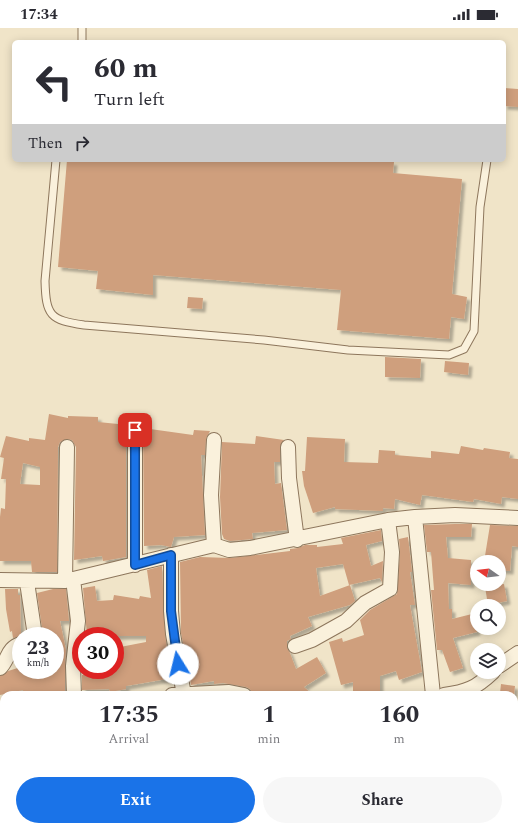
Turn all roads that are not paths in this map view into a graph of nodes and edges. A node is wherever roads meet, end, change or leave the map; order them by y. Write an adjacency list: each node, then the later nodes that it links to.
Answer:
1 (82, 28): 2 (lane)
2 (82, 40)
3 (56, 162): 4 (lane)
4 (487, 162)
5 (135, 430): 15 (street)
6 (214, 440): 13 (street)
7 (67, 447): 17 (street)
8 (288, 447): 12 (street)
9 (414, 517): 10 (street); 11 (street); 28 (street)
10 (518, 518)
11 (388, 520): 12 (street); 20 (street)
12 (297, 540): 13 (street)
13 (214, 545): 14 (street)
14 (171, 555): 15 (street); 27 (street)
15 (135, 565): 17 (street)
16 (0, 580): 18 (street)
17 (69, 580): 18 (street); 26 (street)
18 (27, 582): 19 (street)
19 (34, 627)
20 (295, 646)
21 (12, 648): 24 (street)
22 (518, 653): 23 (street)
23 (506, 661)
24 (0, 668)
25 (485, 679): 29 (street)
26 (74, 691)
27 (180, 691)
28 (433, 691)
29 (467, 691)

